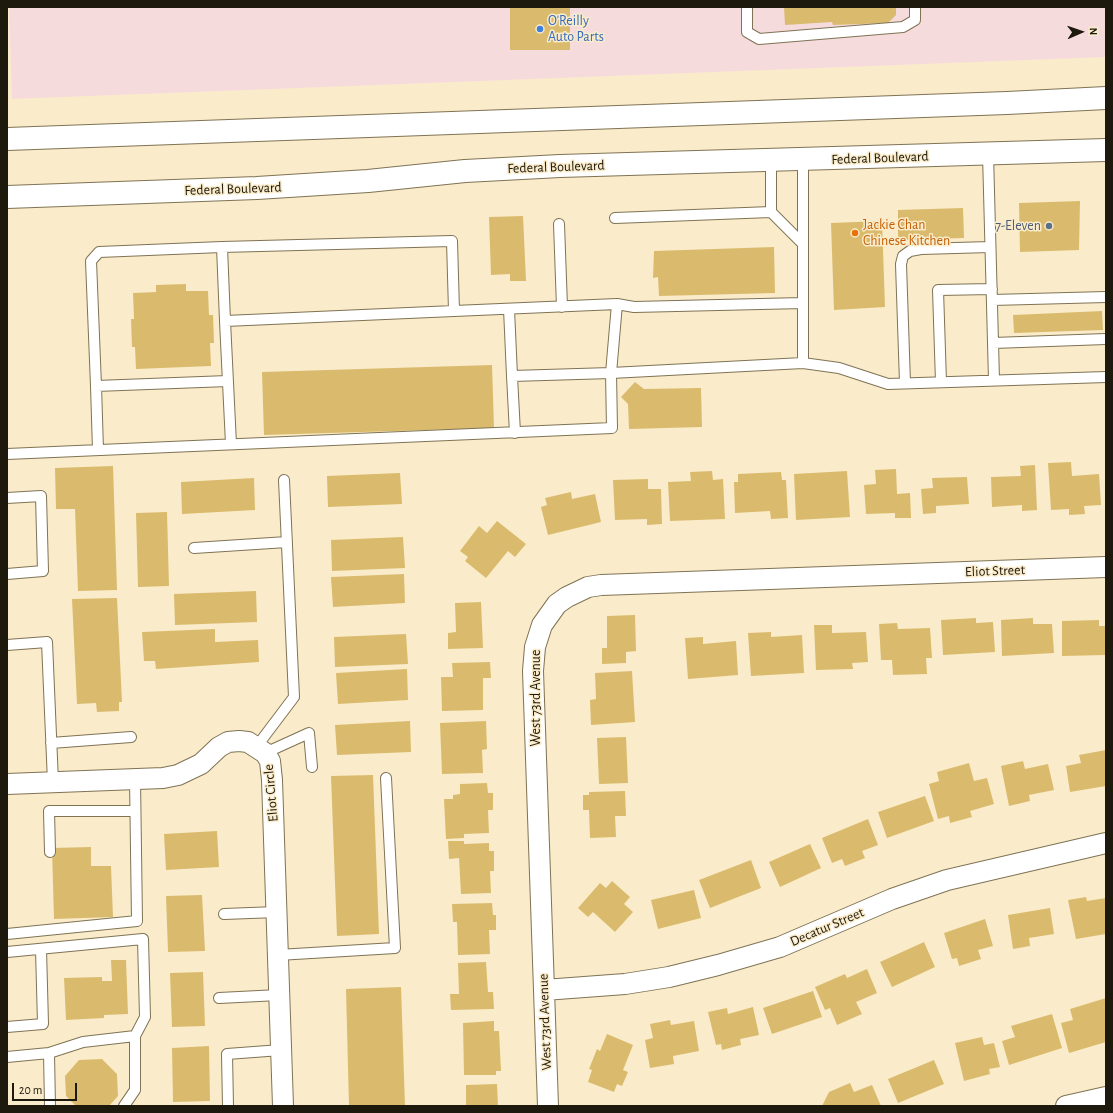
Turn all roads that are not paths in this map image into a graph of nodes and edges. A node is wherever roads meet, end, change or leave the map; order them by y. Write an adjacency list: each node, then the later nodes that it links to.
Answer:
1 (747, 7): 2 (lane)
2 (915, 7)
3 (1106, 98): 4 (main road)
4 (7, 139)
5 (1106, 150): 6 (main road, Federal Boulevard)
6 (988, 154): 8 (main road, Federal Boulevard); 15 (lane)
7 (771, 160): 8 (main road, Federal Boulevard); 9 (main road, Federal Boulevard); 10 (lane)
8 (803, 160): 13 (lane)
9 (7, 197)
10 (771, 212): 11 (lane); 13 (lane)
11 (615, 218)
12 (559, 224): 21 (lane)
13 (803, 244): 19 (lane)
14 (222, 247): 23 (lane); 24 (lane); 35 (lane)
15 (990, 247): 16 (lane); 34 (lane)
16 (992, 289): 18 (lane); 33 (lane)
17 (1106, 297): 18 (lane)
18 (992, 300): 26 (lane)
19 (803, 303): 20 (lane); 27 (lane)
20 (617, 304): 21 (lane); 28 (lane)
21 (562, 306): 22 (lane)
22 (509, 309): 23 (lane); 29 (lane)
23 (454, 311): 24 (lane)
24 (225, 321): 32 (lane)
25 (1106, 339): 26 (lane)
26 (993, 343): 31 (lane)
27 (803, 363): 28 (lane); 34 (lane)
28 (612, 373): 29 (lane); 36 (lane)
29 (512, 376): 36 (lane)
30 (1106, 377): 31 (lane)
31 (994, 380): 33 (lane)
32 (228, 381): 35 (lane); 37 (lane)
33 (941, 382): 34 (lane)
34 (904, 383)
35 (96, 386): 38 (lane)
36 (515, 433): 37 (lane)
37 (231, 444): 38 (lane)
38 (98, 450): 39 (lane)
39 (7, 454)
40 (284, 480): 42 (lane)
41 (7, 498): 45 (lane)
42 (287, 542): 43 (lane); 50 (lane)
43 (194, 548)
44 (1106, 567): 46 (street, Eliot Street)
45 (7, 574)
46 (884, 575): 65 (street, West 73rd Avenue)
47 (7, 644): 49 (lane)
48 (131, 737): 49 (lane)
49 (52, 743): 54 (lane)
50 (261, 750): 51 (lane); 53 (street, Eliot Circle); 59 (street, Eliot Circle)
51 (312, 767)
52 (386, 778): 64 (lane)
53 (135, 779): 54 (street, Eliot Circle); 56 (lane)
54 (53, 782): 55 (street, Eliot Circle)
55 (7, 784)
56 (135, 810): 58 (lane); 61 (lane)
57 (1106, 842): 65 (street, Decatur Street)
58 (50, 852)
59 (277, 912): 60 (lane); 64 (street, Eliot Circle)
60 (224, 914)
61 (7, 934)
62 (41, 949): 63 (lane); 68 (lane); 69 (lane)
63 (7, 952)
64 (278, 955): 66 (street, Eliot Circle)
65 (544, 990): 78 (street, West 73rd Avenue)
66 (279, 995): 67 (lane); 70 (street, Eliot Circle)
67 (219, 998)
68 (7, 1026)
69 (135, 1036): 71 (lane); 75 (lane)
70 (281, 1050): 76 (lane); 77 (street, Eliot Circle)
71 (49, 1053): 72 (lane); 74 (lane)
72 (7, 1058)
73 (1106, 1097): 79 (street)
74 (50, 1106)
75 (124, 1106)
76 (228, 1106)
77 (283, 1106)
78 (548, 1106)
79 (1066, 1106)

